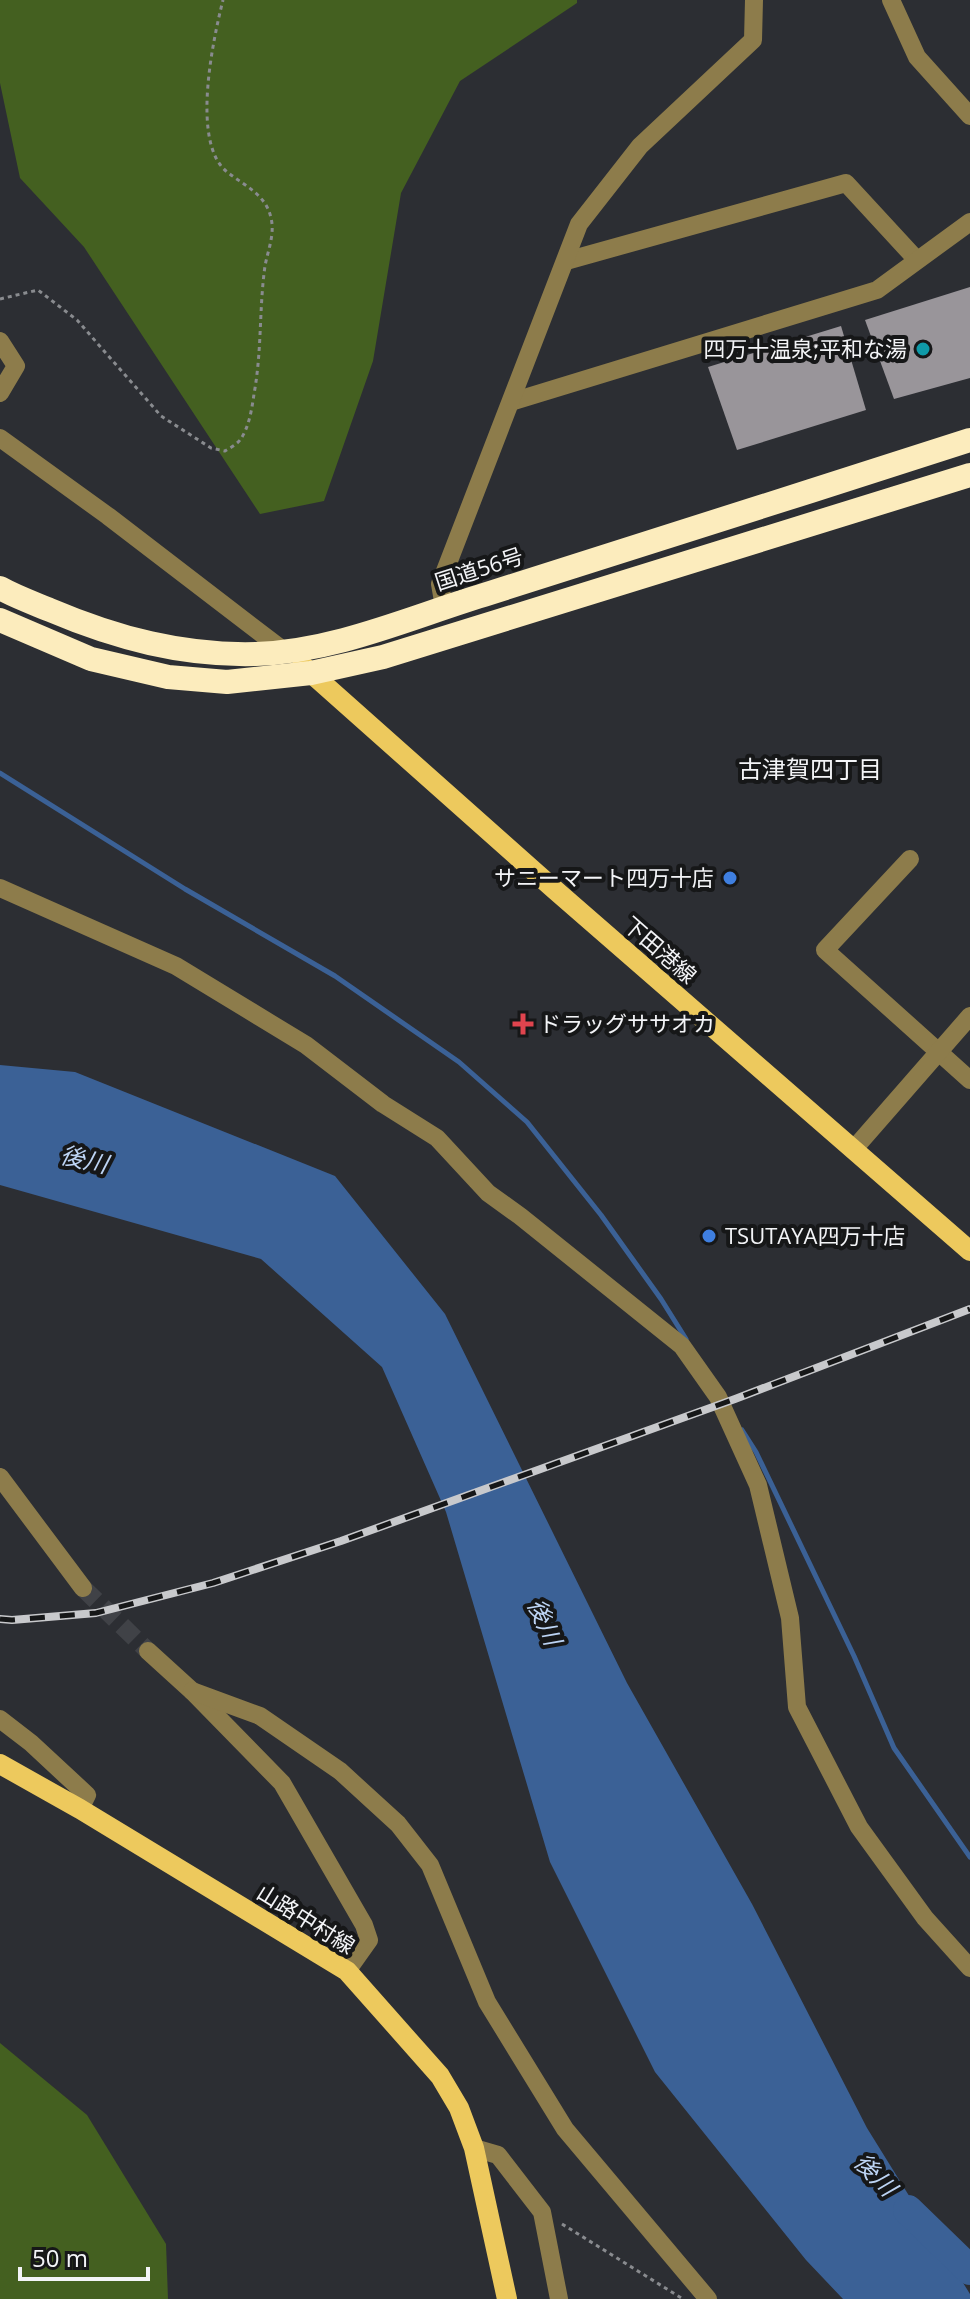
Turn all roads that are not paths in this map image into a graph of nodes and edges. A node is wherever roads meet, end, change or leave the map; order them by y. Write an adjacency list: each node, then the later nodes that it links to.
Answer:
1 (754, 0): 6 (street)
2 (891, 0): 3 (street)
3 (970, 116)
4 (970, 222): 5 (street)
5 (917, 260): 6 (street); 9 (street)
6 (566, 261): 9 (street)
7 (0, 341): 8 (street)
8 (0, 393)
9 (511, 402): 14 (street)
10 (0, 438): 16 (street)
11 (970, 440): 14 (highway, 国道56号)
12 (970, 475): 17 (highway)
13 (0, 588): 16 (highway, 国道56号)
14 (444, 607): 16 (highway, 国道56号)
15 (0, 620): 17 (highway)
16 (284, 651): 17 (main road, 下田港線)
17 (311, 673): 23 (main road, 下田港線)
18 (910, 859): 21 (street)
19 (0, 888): 32 (street)
20 (970, 1016): 21 (street)
21 (938, 1052): 22 (street); 23 (street)
22 (970, 1080)
23 (853, 1150): 24 (main road, 下田港線)
24 (970, 1251)
25 (0, 1477): 26 (street)
26 (83, 1588)
27 (148, 1651): 28 (street)
28 (192, 1691): 33 (street); 37 (street)
29 (0, 1719): 31 (street)
30 (0, 1764): 31 (main road, 山路中村線)
31 (80, 1809): 33 (main road, 山路中村線)
32 (970, 1968)
33 (347, 1971): 34 (main road, 山路中村線)
34 (474, 2148): 35 (main road, 山路中村線); 36 (street)
35 (507, 2299)
36 (559, 2299)
37 (708, 2299)

